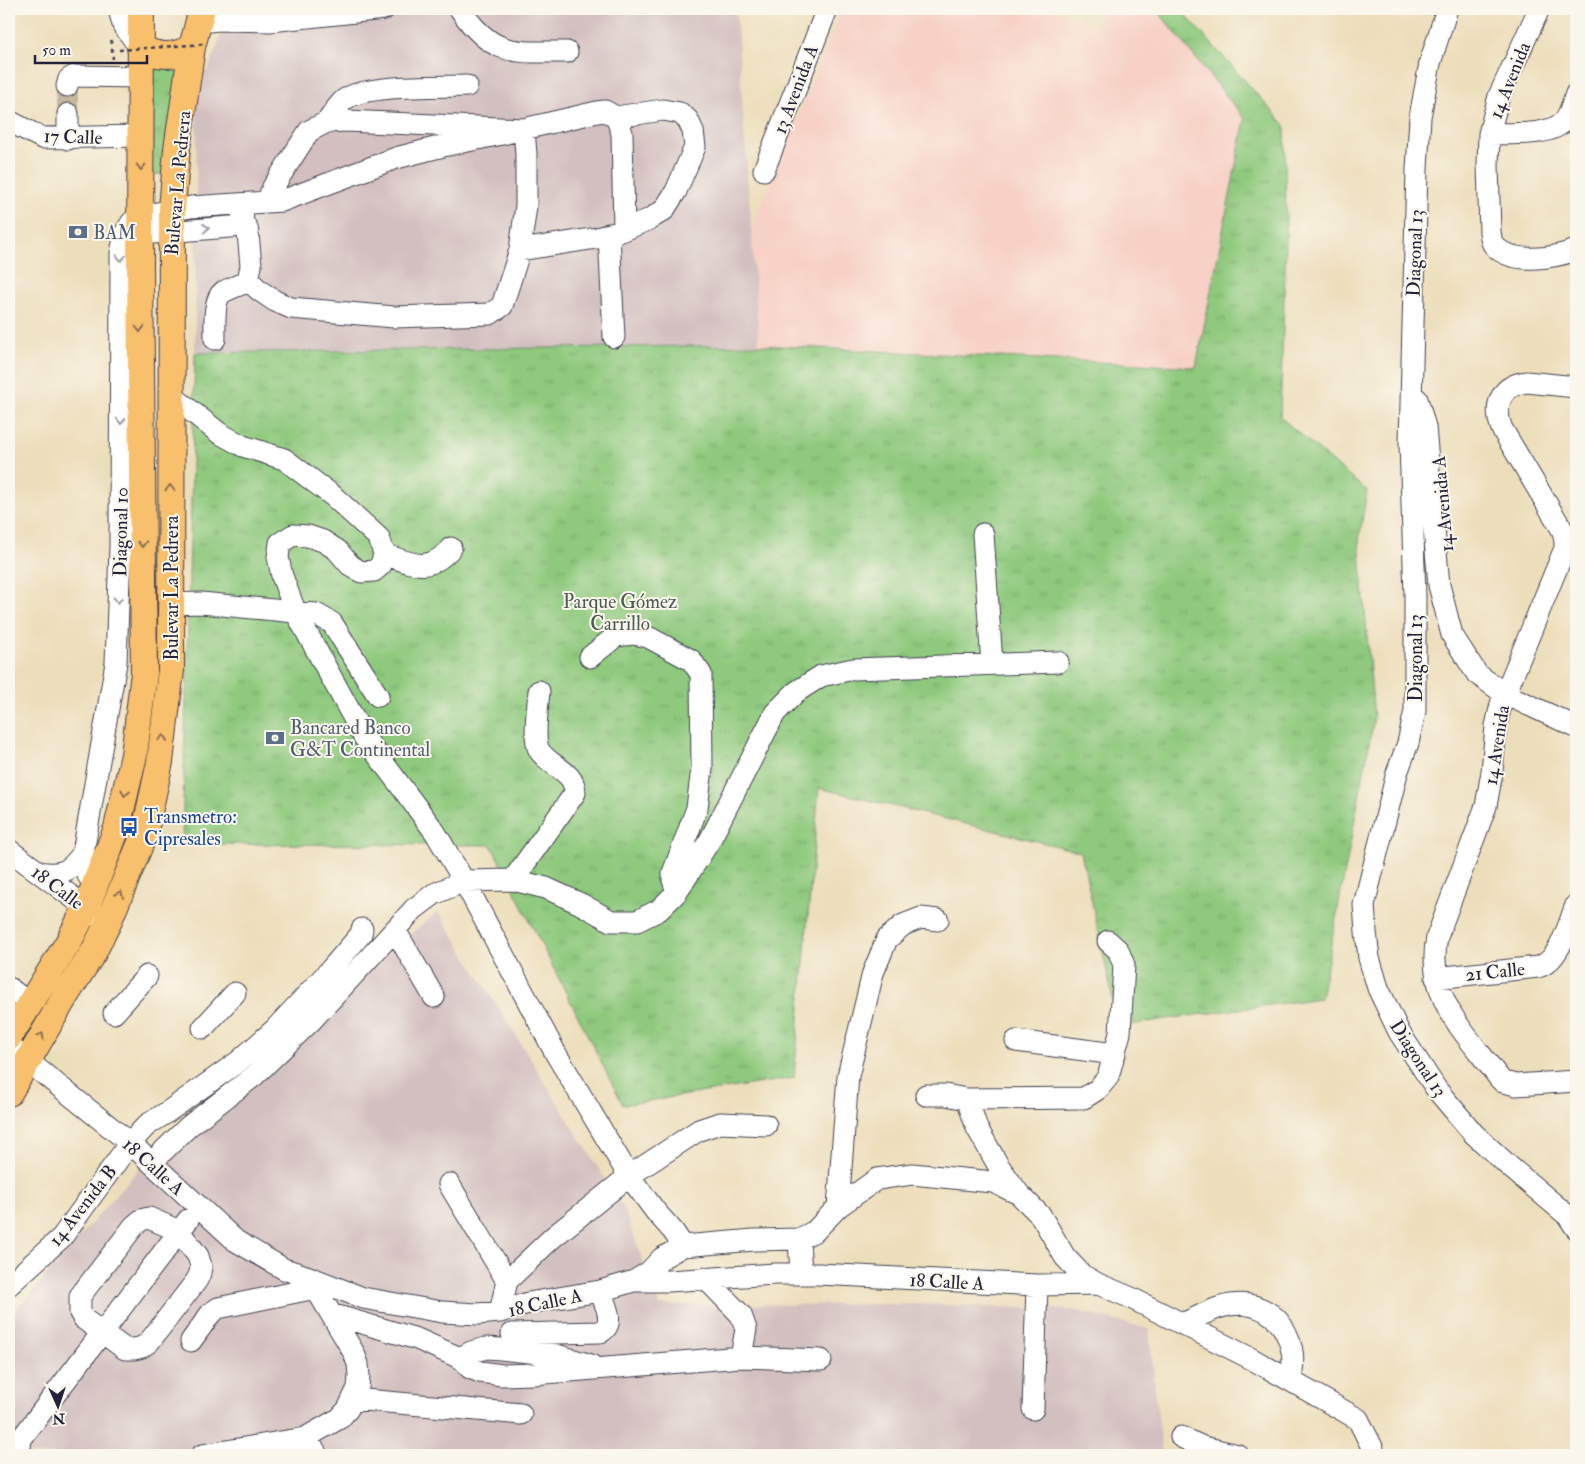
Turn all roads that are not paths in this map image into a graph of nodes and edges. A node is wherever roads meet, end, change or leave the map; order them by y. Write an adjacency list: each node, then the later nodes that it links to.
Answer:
1 (119, 9): 10 (street)
2 (141, 9): 10 (main road, Bulevar La Pedrera)
3 (384, 9): 8 (street)
4 (460, 9): 9 (street)
5 (827, 9): 23 (street, 13 Avenida A)
6 (1447, 9): 35 (street, Diagonal 13)
7 (1540, 9): 20 (street, 14 Avenida)
8 (199, 31): 10 (main road); 26 (main road, Bulevar La Pedrera)
9 (567, 52)
10 (125, 53): 11 (main road, Bulevar La Pedrera)
11 (140, 77): 12 (street); 21 (main road, Bulevar La Pedrera)
12 (67, 86)
13 (467, 86): 18 (street)
14 (1576, 94): 20 (street)
15 (68, 114): 22 (street)
16 (616, 117): 19 (street); 29 (street); 29 (street)
17 (9, 121): 22 (street, 17 Calle)
18 (327, 122): 19 (street); 24 (street)
19 (524, 129): 24 (street); 30 (street)
20 (1489, 134): 31 (street, 14 Avenida)
21 (141, 136): 22 (street, 17 Calle); 27 (main road, Bulevar La Pedrera, one-way to 27)
22 (68, 139)
23 (764, 170)
24 (268, 202): 25 (street)
25 (242, 204): 26 (street); 28 (street)
26 (172, 220): 27 (street); 28 (street, one-way to 28); 37 (main road, Bulevar La Pedrera)
27 (140, 225): 51 (street, Diagonal 10, one-way to 51); 55 (main road, Bulevar La Pedrera, one-way to 55)
28 (243, 226): 32 (street)
29 (617, 232): 30 (street); 33 (street)
30 (520, 250): 32 (street)
31 (1576, 250)
32 (248, 280): 34 (street)
33 (614, 337)
34 (215, 339)
35 (1412, 370): 47 (street, 14 Avenida A); 87 (street, Diagonal 13)
36 (1576, 387): 47 (street, 14 Avenida)
37 (171, 395): 40 (street); 41 (main road, Bulevar La Pedrera, one-way to 37)
38 (983, 534): 45 (street)
39 (451, 548): 40 (street)
40 (384, 554): 42 (street)
41 (170, 604): 42 (street); 60 (main road, Bulevar La Pedrera, one-way to 41)
42 (295, 611): 48 (street); 54 (street)
43 (590, 657): 56 (street)
44 (1058, 662): 45 (street)
45 (992, 664): 56 (street)
46 (539, 691): 53 (street)
47 (1505, 694): 49 (street, 14 Avenida A); 65 (street, 14 Avenida)
48 (378, 696)
49 (1576, 727)
50 (9, 850): 52 (street, 18 Calle)
51 (83, 852): 52 (street); 55 (street)
52 (39, 872): 58 (street, 18 Calle)
53 (513, 880): 54 (street); 56 (street)
54 (464, 881): 62 (street); 82 (street)
55 (95, 884): 58 (main road, Bulevar La Pedrera)
56 (677, 892)
57 (1576, 905): 65 (street, 21 Calle)
58 (86, 908): 60 (street, 18 Calle); 68 (main road, Bulevar La Pedrera)
59 (938, 920): 86 (street)
60 (108, 923): 73 (main road, Bulevar La Pedrera, one-way to 60)
61 (362, 929): 80 (street, 14 Avenida B)
62 (395, 930): 67 (street); 81 (street)
63 (1108, 940): 74 (street)
64 (147, 976): 69 (street)
65 (1436, 978): 75 (street, 14 Avenida)
66 (235, 993): 70 (street)
67 (434, 996)
68 (17, 1000): 71 (main road, Bulevar La Pedrera)
69 (114, 1013)
70 (203, 1028)
71 (9, 1037)
72 (1016, 1041): 74 (street)
73 (18, 1053): 76 (main road, Bulevar La Pedrera); 80 (street, 18 Calle A)
74 (1115, 1054): 78 (street)
75 (1576, 1081)
76 (9, 1093)
77 (926, 1095): 78 (street)
78 (967, 1099): 84 (street)
79 (766, 1125): 82 (street)
80 (130, 1143): 81 (street, 18 Calle A); 97 (street, 14 Avenida B)
81 (152, 1162): 85 (street, 18 Calle A)
82 (629, 1176): 90 (street); 93 (street)
83 (449, 1184): 93 (street)
84 (1019, 1194): 86 (street); 96 (street)
85 (199, 1206): 88 (street); 95 (street, 18 Calle A)
86 (838, 1207): 89 (street)
87 (1573, 1219)
88 (179, 1231): 103 (street); 103 (street); 103 (street)
89 (799, 1239): 90 (street); 91 (street)
90 (683, 1246): 94 (street)
91 (801, 1274): 92 (street, 18 Calle A); 98 (street, 18 Calle A)
92 (705, 1278): 94 (street, 18 Calle A); 106 (street)
93 (507, 1281): 100 (street)
94 (634, 1281): 99 (street, 18 Calle A)
95 (312, 1282): 100 (street, 18 Calle A); 101 (street); 105 (street)
96 (1098, 1284): 98 (street, 18 Calle A); 102 (street, 18 Calle A)
97 (9, 1285)
98 (1036, 1285): 110 (street)
99 (600, 1291): 100 (street, 18 Calle A); 104 (street)
100 (500, 1312)
101 (331, 1314): 106 (street); 109 (street)
102 (1182, 1324): 108 (street, 18 Calle A); 108 (street)
103 (101, 1332): 114 (street)
104 (512, 1334)
105 (191, 1341)
106 (741, 1357): 107 (street)
107 (821, 1360)
108 (1291, 1381): 117 (street, 18 Calle A)
109 (354, 1399): 111 (street); 113 (street)
110 (1033, 1409)
111 (521, 1414)
112 (1181, 1437): 116 (street)
113 (311, 1446): 115 (street)
114 (18, 1455)
115 (202, 1455)
116 (1238, 1455)
117 (1372, 1455)

